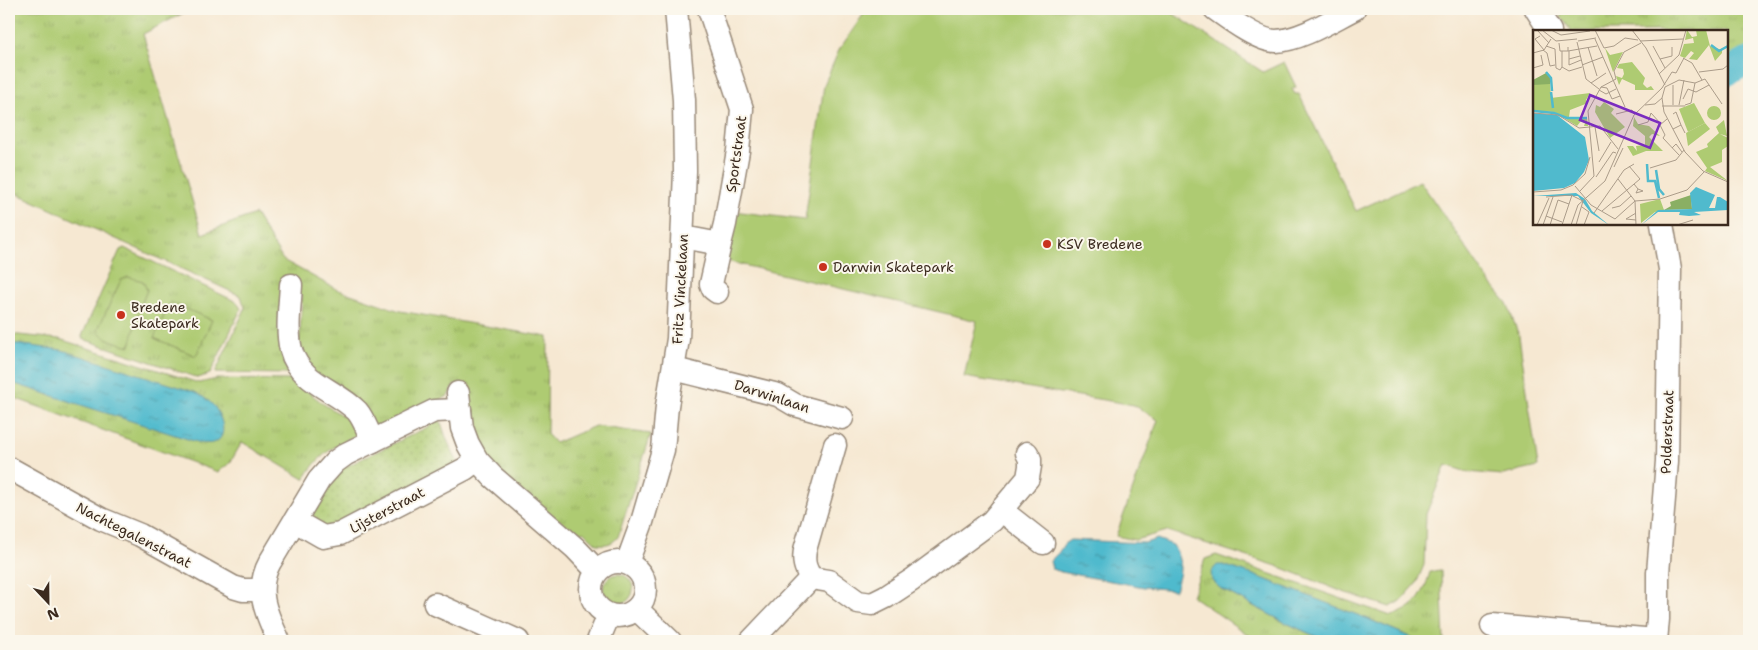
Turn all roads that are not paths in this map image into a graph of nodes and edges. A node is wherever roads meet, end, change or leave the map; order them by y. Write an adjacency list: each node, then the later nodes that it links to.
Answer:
1 (676, 9): 8 (street, Fritz Vinckelaan)
2 (709, 9): 9 (street, Sportstraat)
3 (1215, 9): 4 (street)
4 (1354, 9)
5 (1536, 9): 6 (street)
6 (1549, 30)
7 (1662, 225): 35 (street, Polderstraat)
8 (683, 237): 9 (street); 12 (street, Fritz Vinckelaan)
9 (720, 244): 11 (street, Sportstraat)
10 (291, 285): 14 (street)
11 (717, 292)
12 (674, 369): 13 (street, Darwinlaan); 22 (street, Fritz Vinckelaan)
13 (842, 418)
14 (373, 441): 17 (street); 20 (street)
15 (835, 446): 24 (street)
16 (1027, 453): 19 (street)
17 (477, 460): 20 (street, Lijsterstraat); 23 (street)
18 (9, 468): 25 (street, Nachtegalenstraat)
19 (1001, 510): 21 (street); 24 (street)
20 (295, 521): 25 (street)
21 (1043, 544)
22 (627, 563): 23 (street); 27 (street)
23 (597, 571): 28 (street)
24 (811, 578): 34 (street)
25 (262, 590): 30 (street)
26 (435, 604): 31 (street)
27 (636, 610): 28 (street); 33 (street)
28 (609, 615): 32 (street)
29 (1492, 626): 35 (street)
30 (279, 641)
31 (518, 641)
32 (598, 641)
33 (670, 641)
34 (751, 641)
35 (1656, 641)

